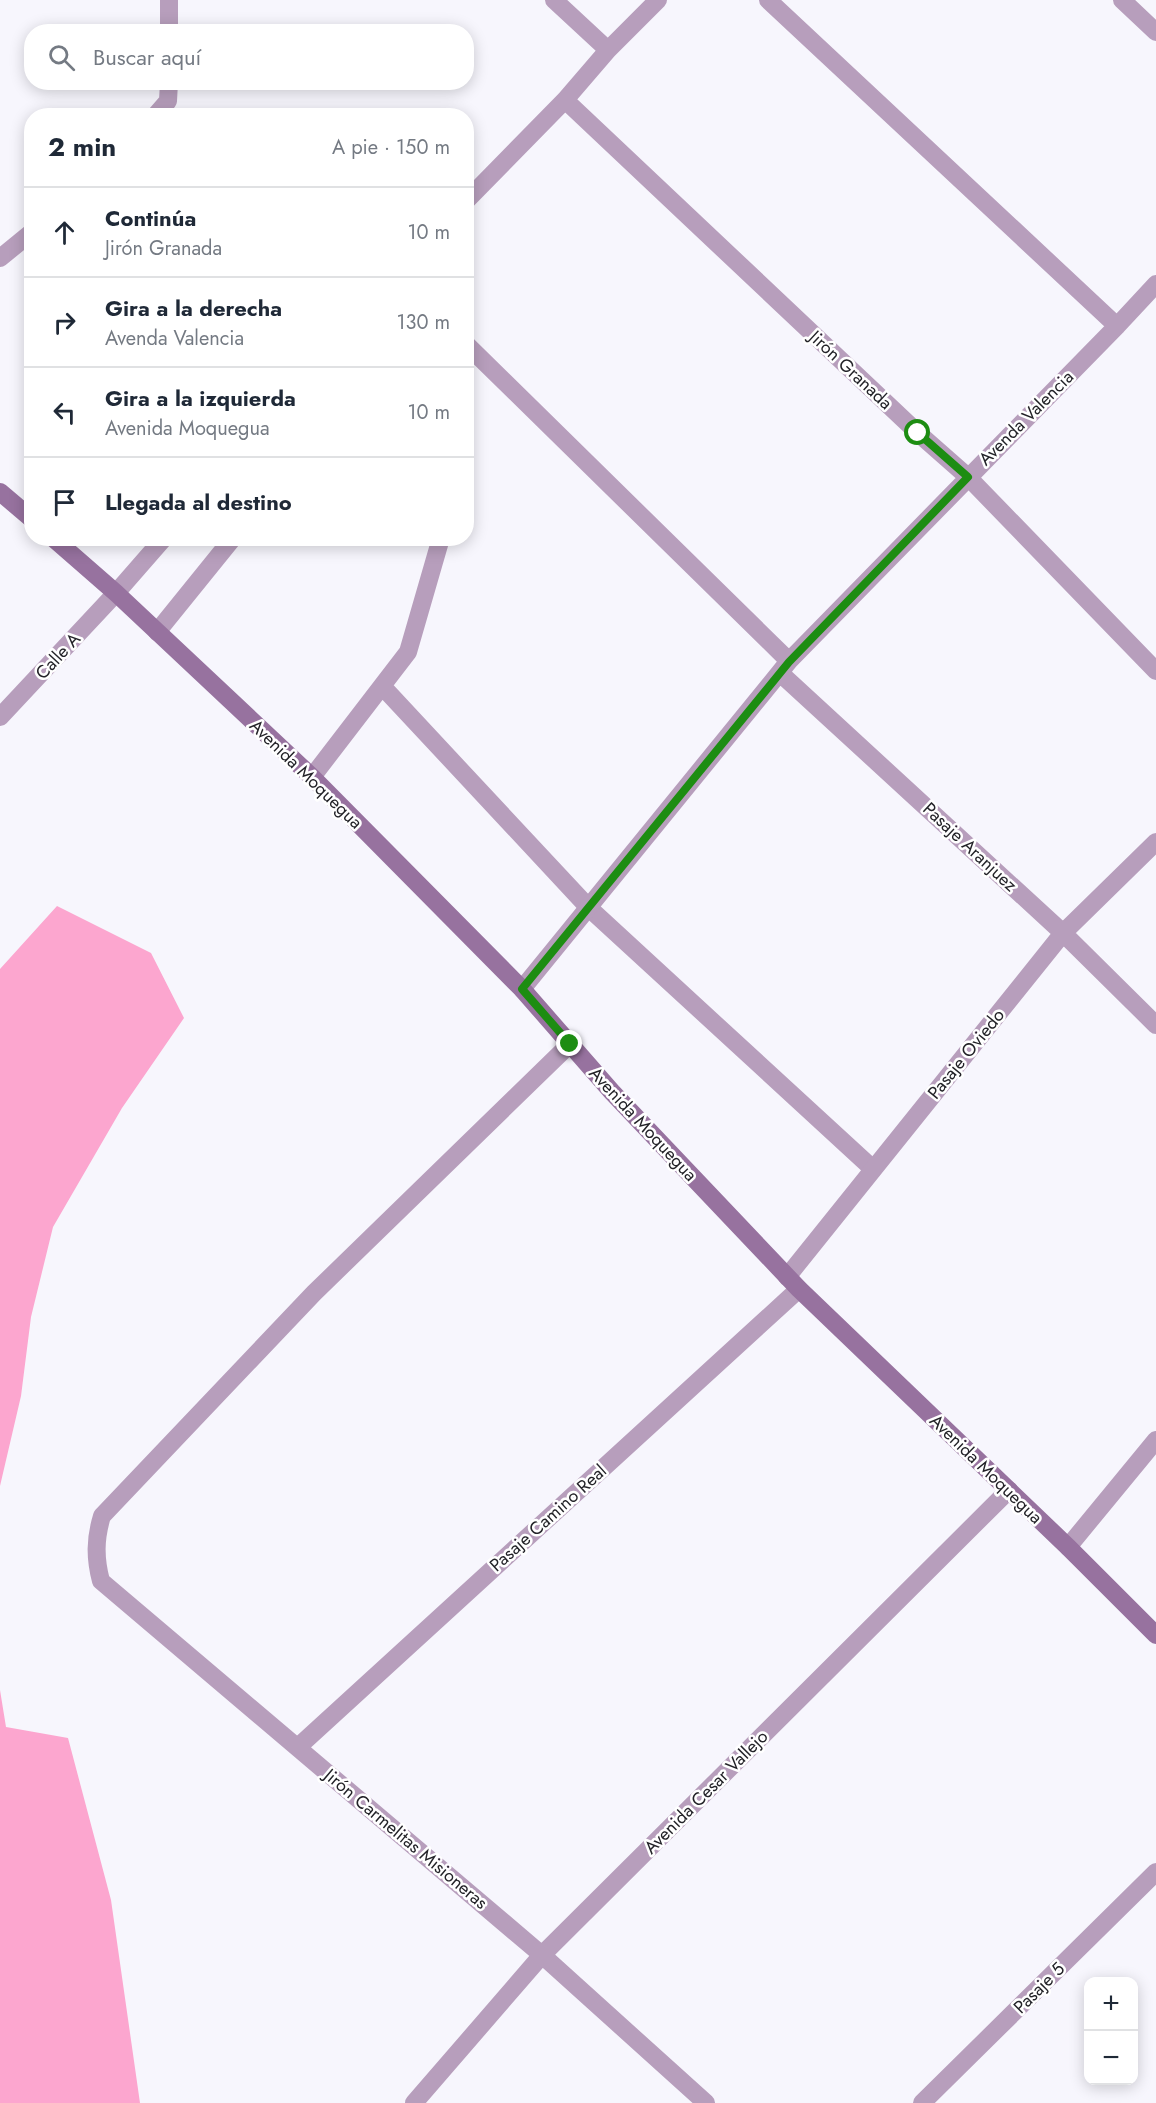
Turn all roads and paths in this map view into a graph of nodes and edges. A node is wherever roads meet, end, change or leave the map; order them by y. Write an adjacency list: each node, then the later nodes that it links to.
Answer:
1 (169, 0): 6 (street)
2 (554, 0): 8 (street)
3 (658, 0): 8 (street)
4 (768, 0): 16 (street)
5 (1122, 0): 7 (street)
6 (169, 24)
7 (1156, 32)
8 (608, 50): 10 (street)
9 (169, 90): 11 (street)
10 (565, 100): 12 (street); 18 (street, Jirón Granada)
11 (162, 108)
12 (474, 193)
13 (24, 238): 14 (street)
14 (0, 258)
15 (1156, 284): 16 (street, Avenda Valencia)
16 (1117, 326): 18 (street, Avenda Valencia)
17 (474, 352): 28 (street, Pasaje Aranjuez)
18 (968, 477): 27 (street, Jirón Granada); 28 (street, Avenda Valencia)
19 (0, 492): 20 (main road)
20 (24, 512)
21 (62, 546): 25 (main road, Avenida Moquegua)
22 (157, 546): 25 (street, Calle A)
23 (227, 546): 26 (street)
24 (439, 546): 29 (street)
25 (116, 593): 26 (main road, Avenida Moquegua); 30 (street, Calle A)
26 (157, 632): 31 (main road, Avenida Moquegua)
27 (1154, 665)
28 (785, 667): 33 (street, Avenda Valencia); 34 (street, Pasaje Aranjuez)
29 (382, 686): 31 (street); 33 (street)
30 (0, 717)
31 (312, 777): 35 (main road, Avenida Moquegua)
32 (1156, 842): 34 (street, Pasaje Oviedo)
33 (589, 908): 35 (street, Avenda Valencia); 38 (street)
34 (1063, 933): 36 (street, Pasaje Aranjuez); 38 (street, Pasaje Oviedo)
35 (522, 989): 37 (main road, Avenida Moquegua)
36 (1156, 1025)
37 (570, 1044): 39 (main road, Avenida Moquegua); 44 (street, Jirón Carmelitas Misioneras)
38 (873, 1169): 39 (street, Pasaje Oviedo)
39 (793, 1283): 41 (main road, Avenida Moquegua); 44 (street, Pasaje Camino Real)
40 (1156, 1440): 42 (street)
41 (1009, 1490): 42 (main road, Avenida Moquegua); 46 (street, Avenida Cesar Vallejo)
42 (1068, 1547): 43 (main road, Avenida Moquegua)
43 (1156, 1635)
44 (298, 1747): 46 (street, Jirón Carmelitas Misioneras)
45 (1156, 1872): 49 (street, Pasaje 5)
46 (542, 1955): 47 (street, Avenida Cesar Vallejo); 48 (street, Jirón Carmelitas Misioneras)
47 (414, 2103)
48 (706, 2103)
49 (922, 2103)

